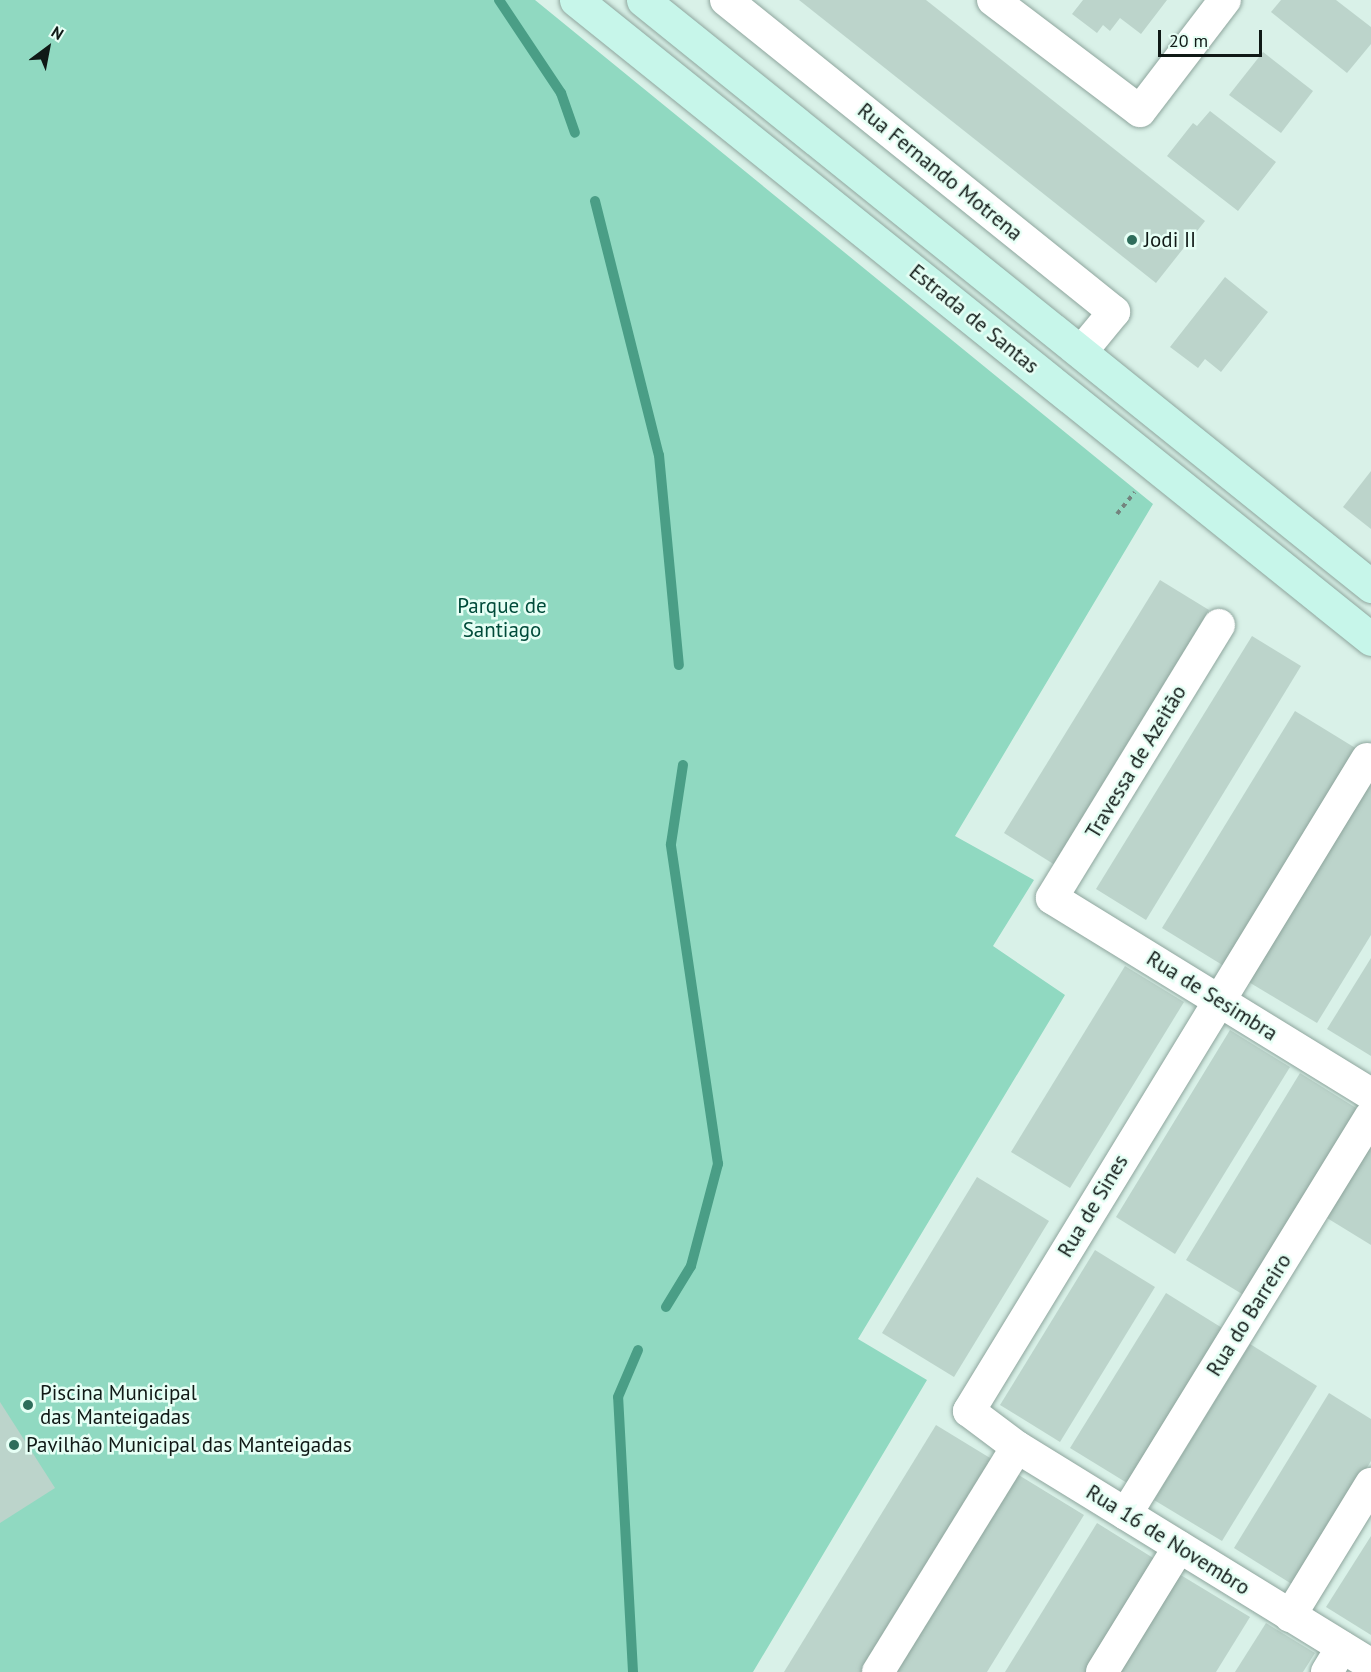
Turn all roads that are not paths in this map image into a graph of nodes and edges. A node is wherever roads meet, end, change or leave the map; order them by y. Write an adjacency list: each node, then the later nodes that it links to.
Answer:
1 (576, 0): 9 (main road, Estrada de Santas)
2 (643, 0): 6 (main road, Estrada de Santas)
3 (726, 0): 6 (street, Rua Fernando Motrena)
4 (993, 0): 5 (street)
5 (1225, 0)
6 (1081, 352): 7 (main road, Estrada de Santas)
7 (1371, 586)
8 (1219, 625): 11 (street, Travessa de Azeitão)
9 (1371, 639)
10 (1367, 759): 12 (street, Rua de Sines)
11 (1052, 898): 12 (street, Rua de Sesimbra)
12 (1218, 1000): 13 (street, Rua de Sesimbra); 15 (street, Rua de Sines)
13 (1371, 1094)
14 (1371, 1116): 18 (street, Rua do Barreiro)
15 (969, 1411): 16 (street, Rua 16 de Novembro)
16 (1017, 1447): 18 (street, Rua 16 de Novembro); 23 (street)
17 (1371, 1485): 20 (street)
18 (1126, 1514): 19 (street, Rua 16 de Novembro)
19 (1179, 1547): 20 (street, Rua 16 de Novembro); 24 (street)
20 (1290, 1616): 21 (street, Rua 16 de Novembro)
21 (1335, 1660): 22 (street, Rua 16 de Novembro)
22 (1371, 1665)
23 (878, 1672)
24 (1102, 1672)

